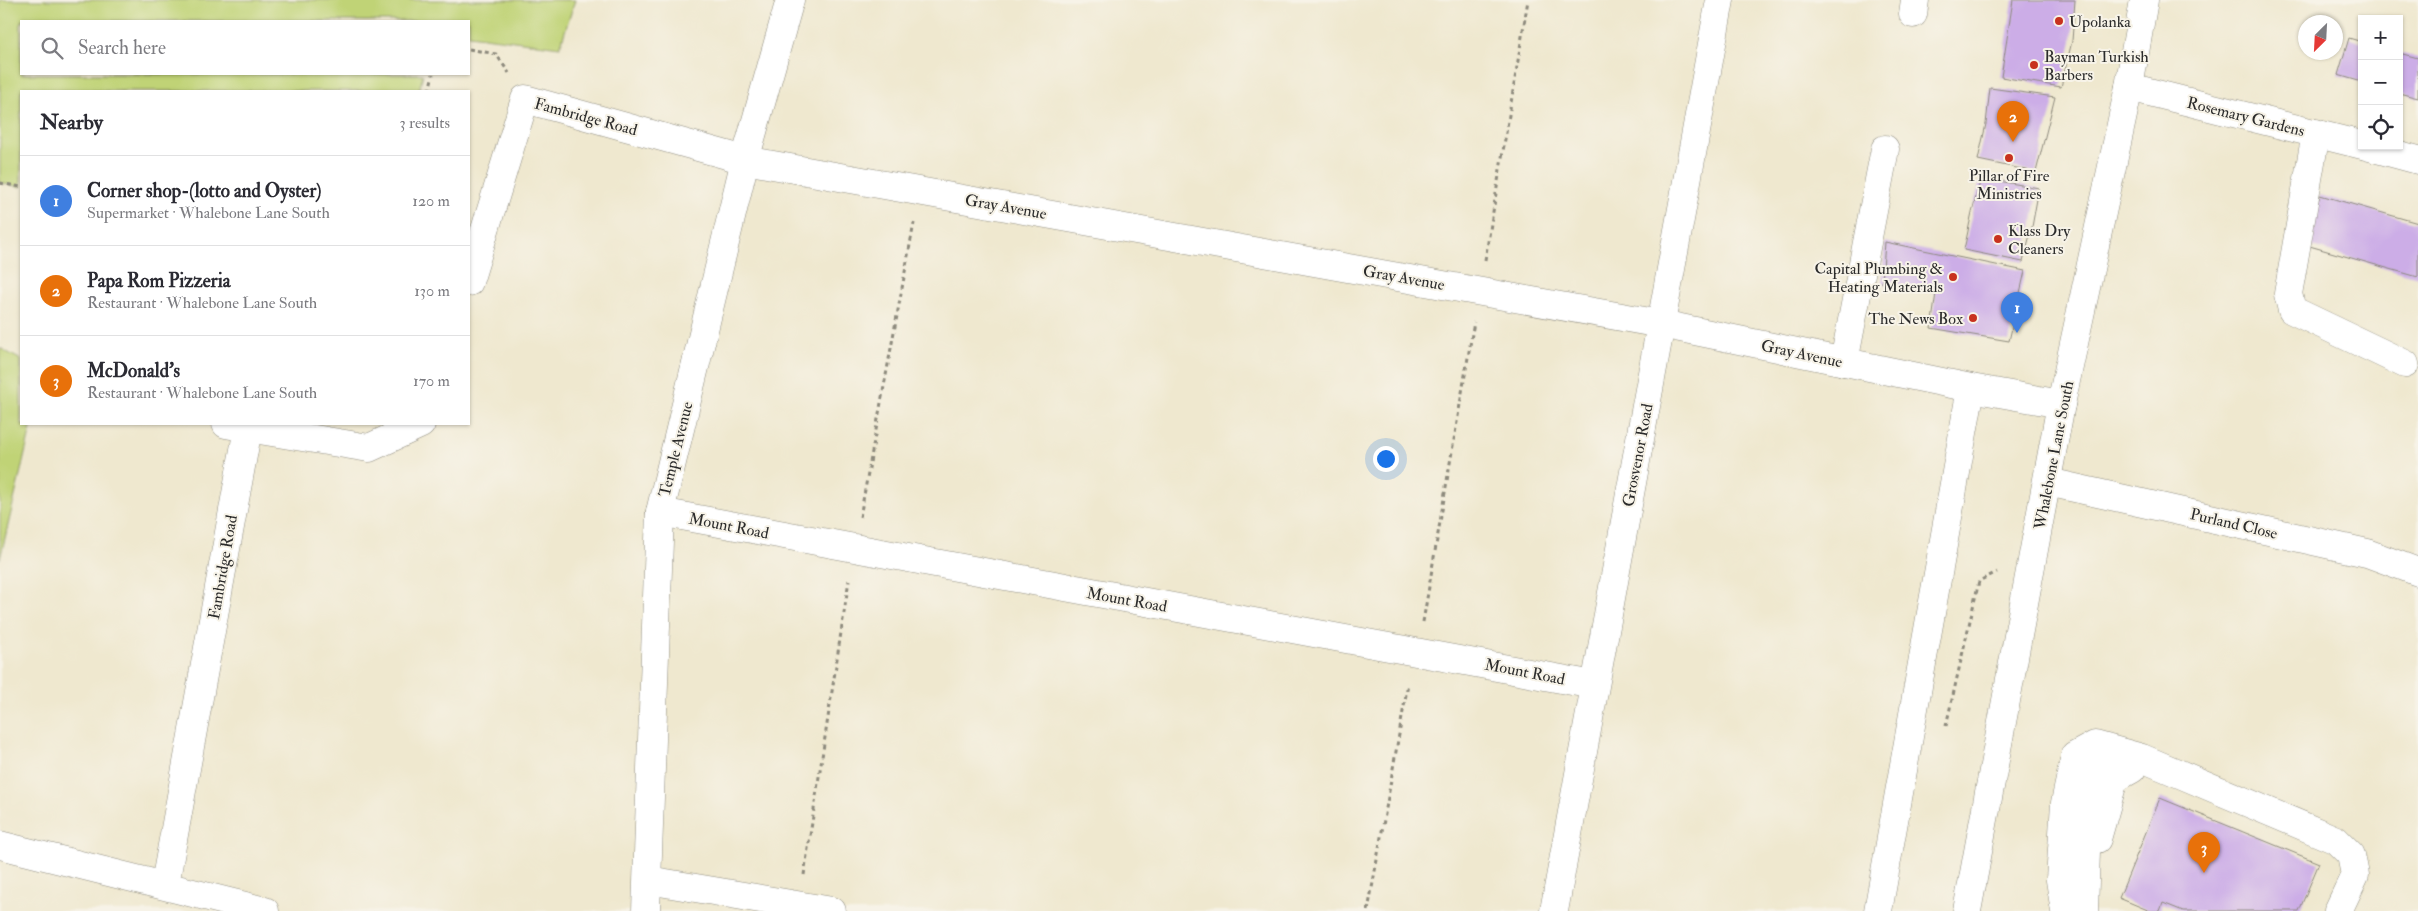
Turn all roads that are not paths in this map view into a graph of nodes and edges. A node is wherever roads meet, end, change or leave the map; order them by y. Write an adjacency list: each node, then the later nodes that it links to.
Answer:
1 (790, 0): 9 (street, Temple Avenue)
2 (1720, 0): 12 (street, Grosvenor Road)
3 (2144, 0): 4 (street, Whalebone Lane South)
4 (2129, 87): 5 (street, Rosemary Gardens); 16 (street, Whalebone Lane South)
5 (2316, 133): 6 (street, Rosemary Gardens); 14 (street)
6 (2358, 144)
7 (1884, 149): 13 (street)
8 (2381, 150): 10 (street)
9 (745, 160): 11 (street, Fambridge Road); 12 (street, Gray Avenue); 20 (street, Temple Avenue)
10 (2418, 160)
11 (470, 279)
12 (1662, 324): 13 (street, Gray Avenue); 22 (street, Grosvenor Road)
13 (1844, 362): 15 (street, Gray Avenue)
14 (2405, 364)
15 (1971, 388): 16 (street, Gray Avenue); 31 (street)
16 (2061, 404): 19 (street, Whalebone Lane South)
17 (419, 425): 18 (street, Fambridge Road)
18 (237, 426): 26 (street, Fambridge Road)
19 (2048, 482): 21 (street, Purland Close); 32 (street, Whalebone Lane South)
20 (660, 512): 22 (street, Mount Road); 25 (street, Temple Avenue)
21 (2418, 572)
22 (1594, 684): 30 (street, Grosvenor Road)
23 (0, 845): 26 (street)
24 (2341, 845): 33 (street); 34 (street); 35 (street)
25 (648, 880): 28 (street, Temple Avenue); 29 (street)
26 (165, 884): 27 (street)
27 (265, 911)
28 (646, 911)
29 (832, 911)
30 (1554, 911)
31 (1878, 911)
32 (1967, 911)
33 (2065, 911)
34 (2084, 911)
35 (2338, 911)

